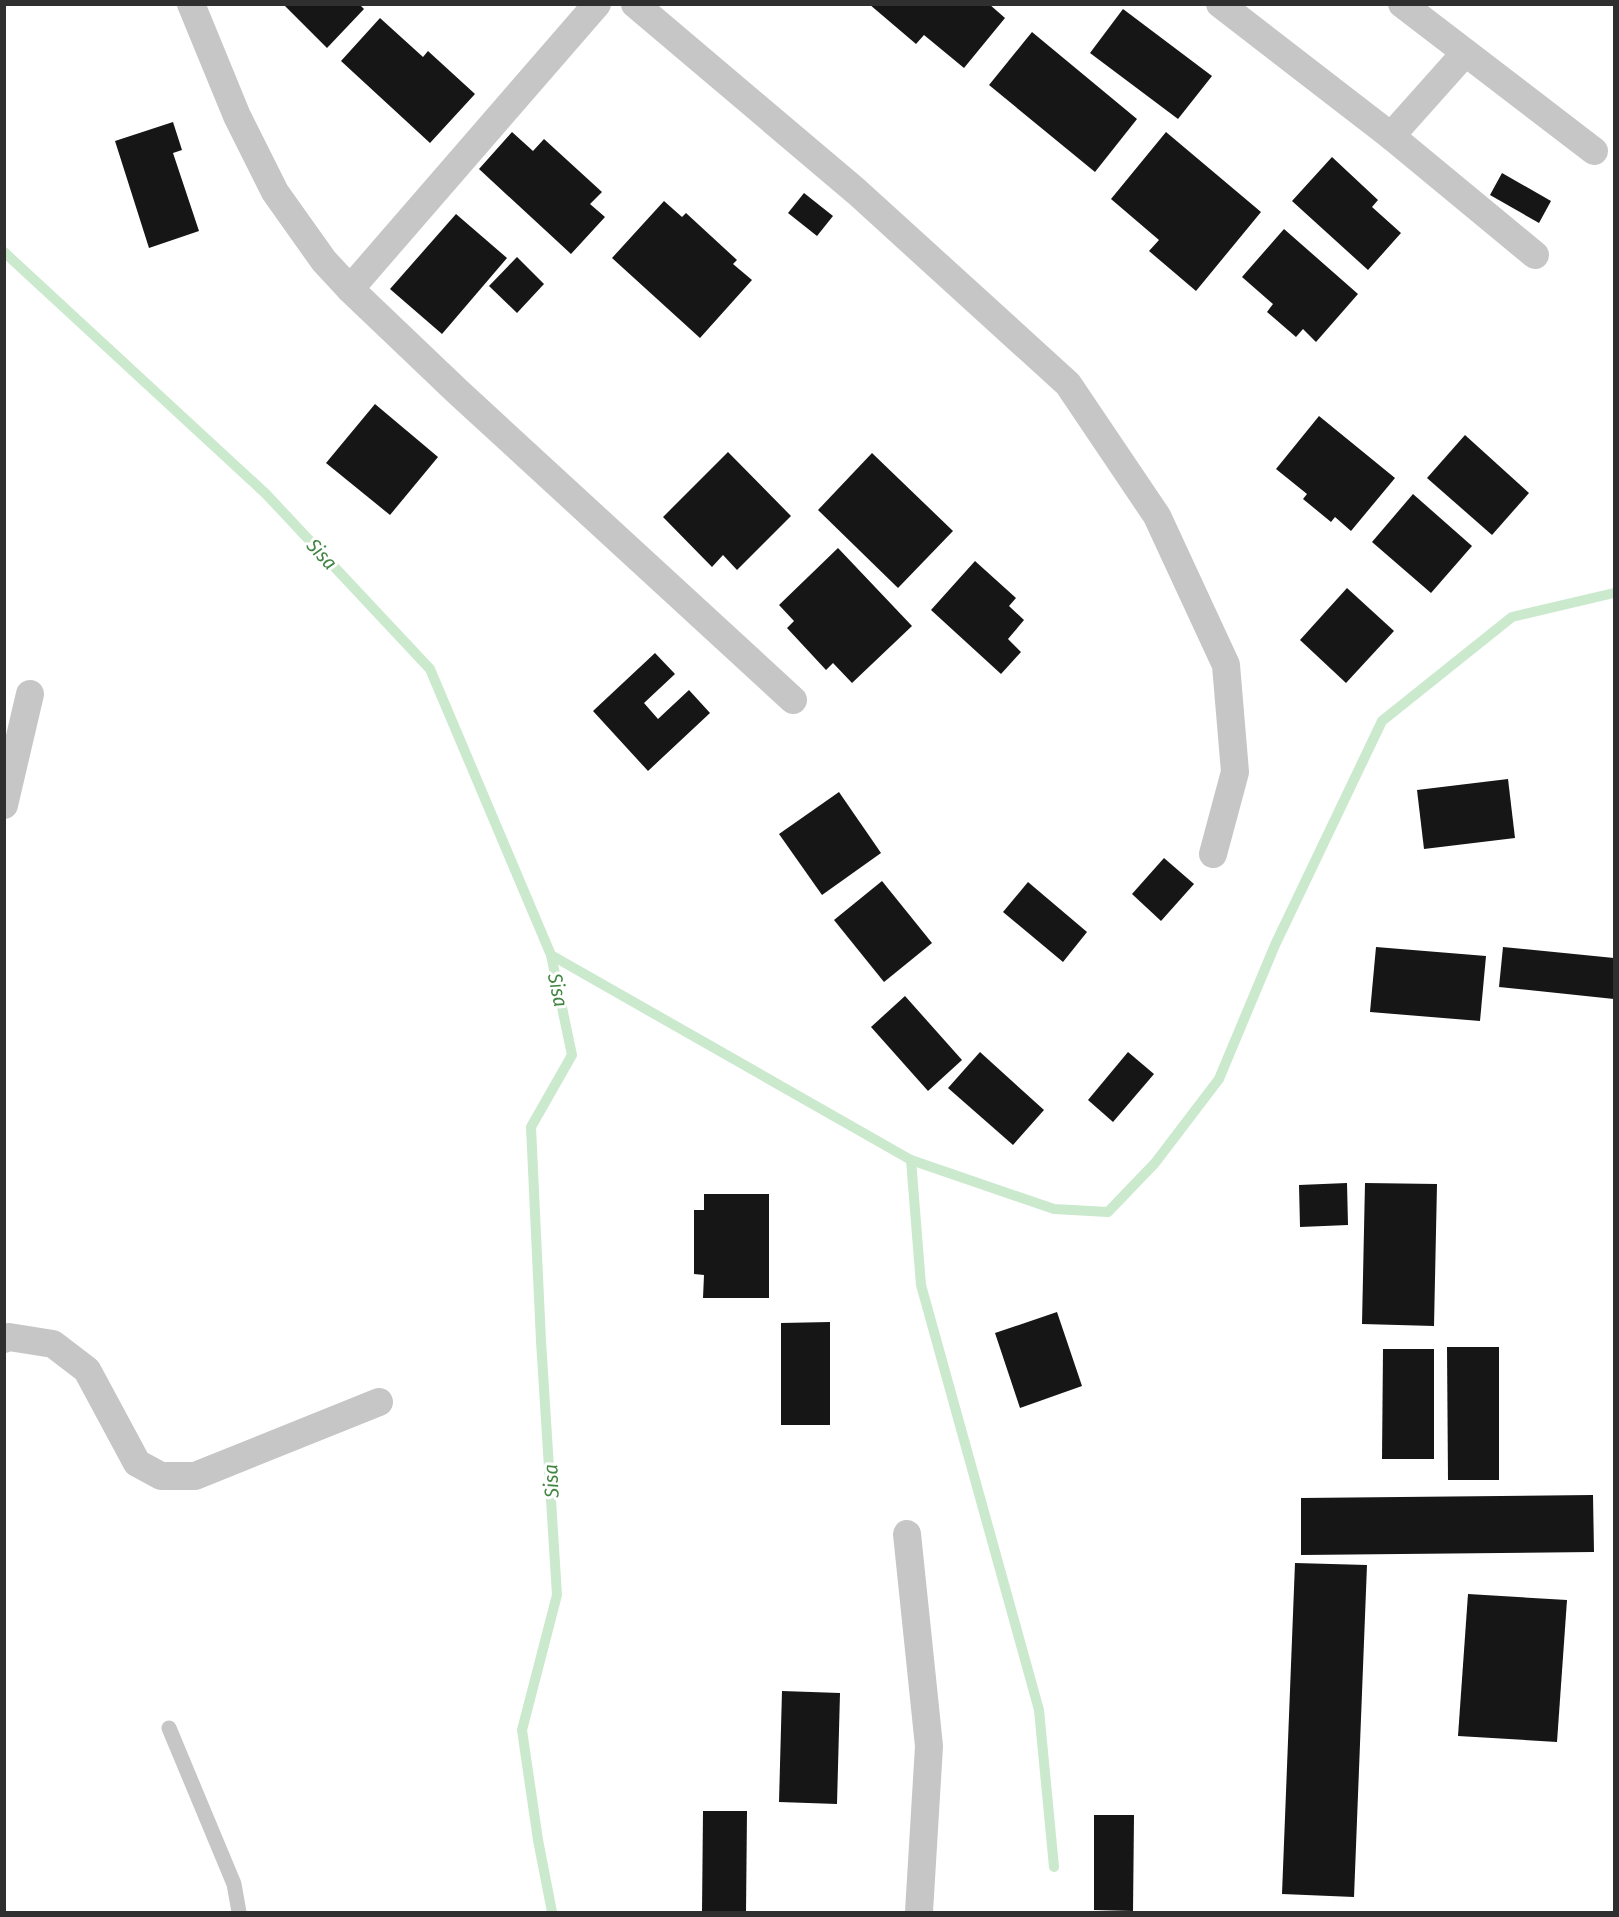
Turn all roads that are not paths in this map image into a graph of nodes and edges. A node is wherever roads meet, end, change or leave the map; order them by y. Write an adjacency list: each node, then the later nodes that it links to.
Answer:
1 (191, 4): 10 (street)
2 (597, 4): 10 (street)
3 (635, 4): 14 (street)
4 (1220, 4): 7 (street)
5 (1402, 4): 6 (street)
6 (1465, 53): 7 (street); 8 (street)
7 (1390, 136): 9 (street)
8 (1594, 151)
9 (1535, 255)
10 (350, 289): 12 (street)
11 (30, 694): 13 (street)
12 (793, 700)
13 (4, 805)
14 (1213, 854)
15 (4, 1339): 16 (street)
16 (379, 1402)
17 (907, 1534): 20 (street)
18 (169, 1728): 19 (lane)
19 (239, 1912)
20 (919, 1912)

